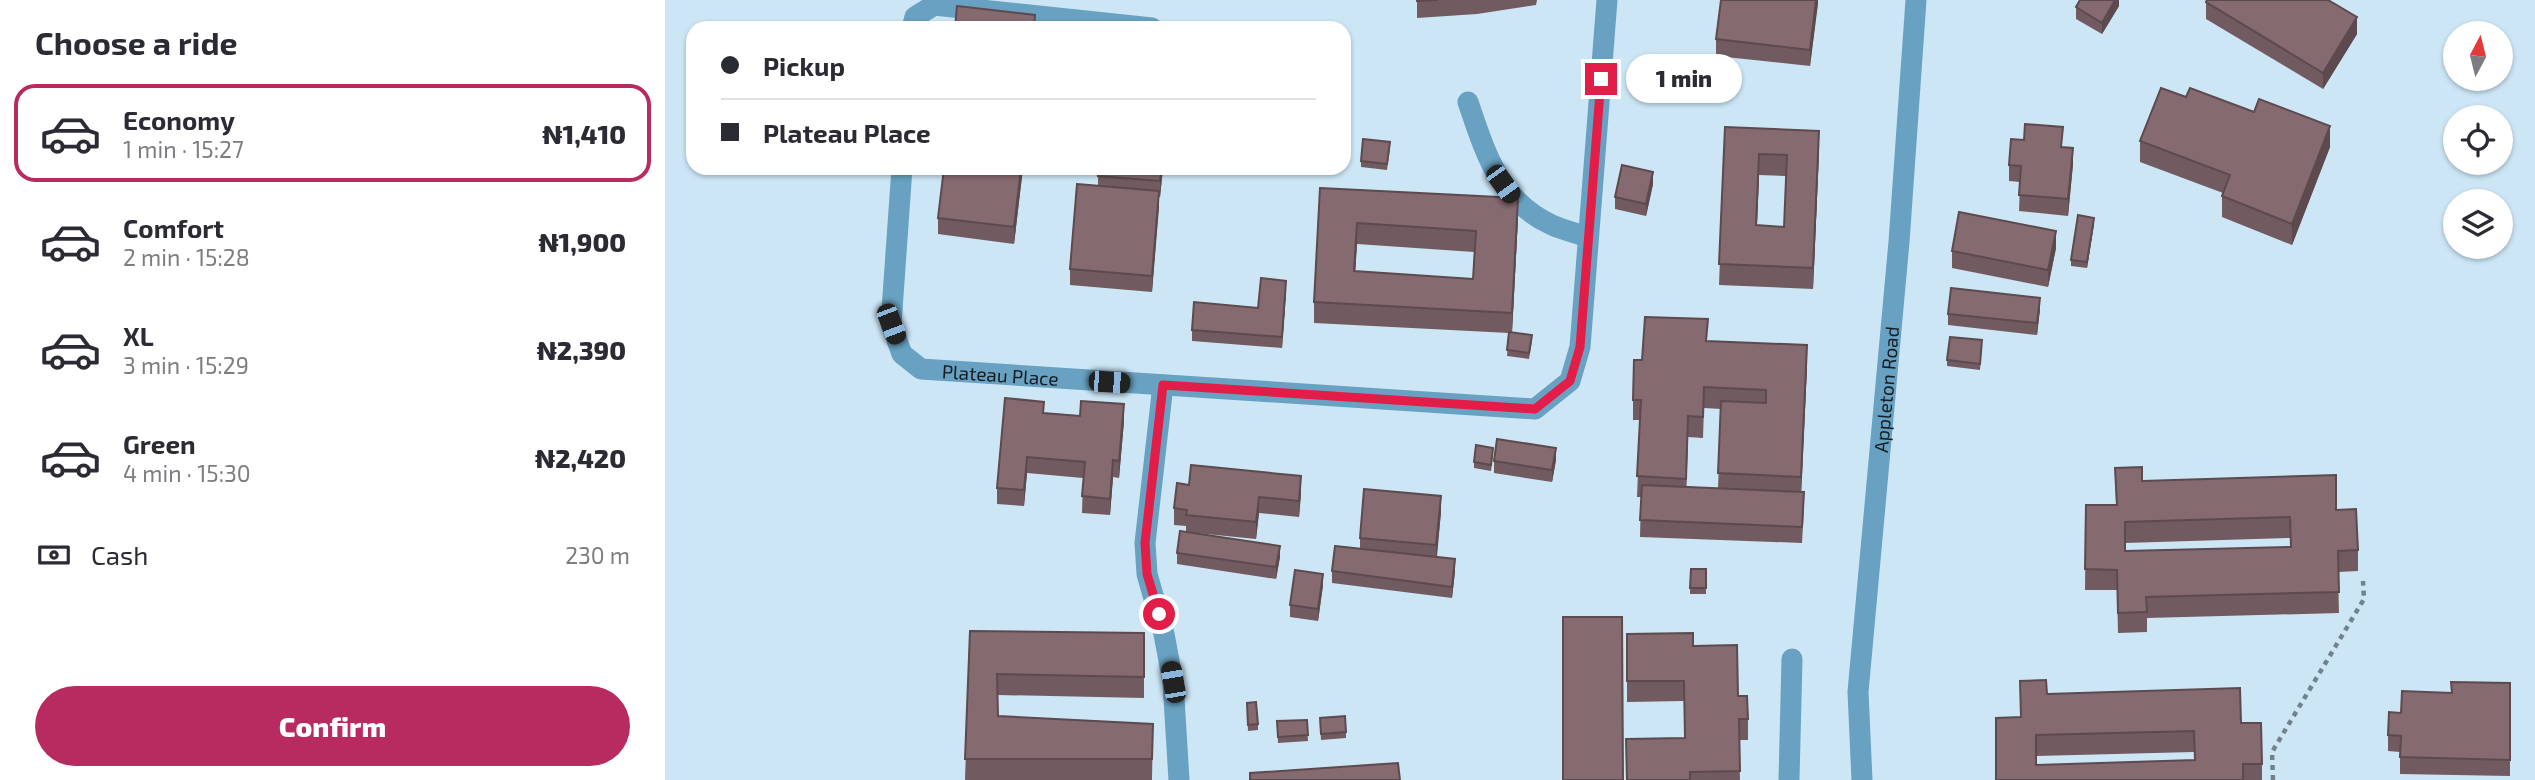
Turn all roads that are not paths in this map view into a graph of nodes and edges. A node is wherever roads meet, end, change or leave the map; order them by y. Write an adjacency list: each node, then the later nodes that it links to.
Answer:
1 (1607, 0): 7 (street, Plateau Place)
2 (1916, 0): 12 (street, Appleton Road)
3 (914, 21): 4 (street)
4 (1085, 21)
5 (1468, 102): 7 (street)
6 (902, 175): 8 (street, Plateau Place)
7 (1588, 237): 8 (street, Plateau Place)
8 (1163, 385): 10 (street)
9 (1792, 659): 11 (street)
10 (1179, 780)
11 (1789, 780)
12 (1862, 780)

